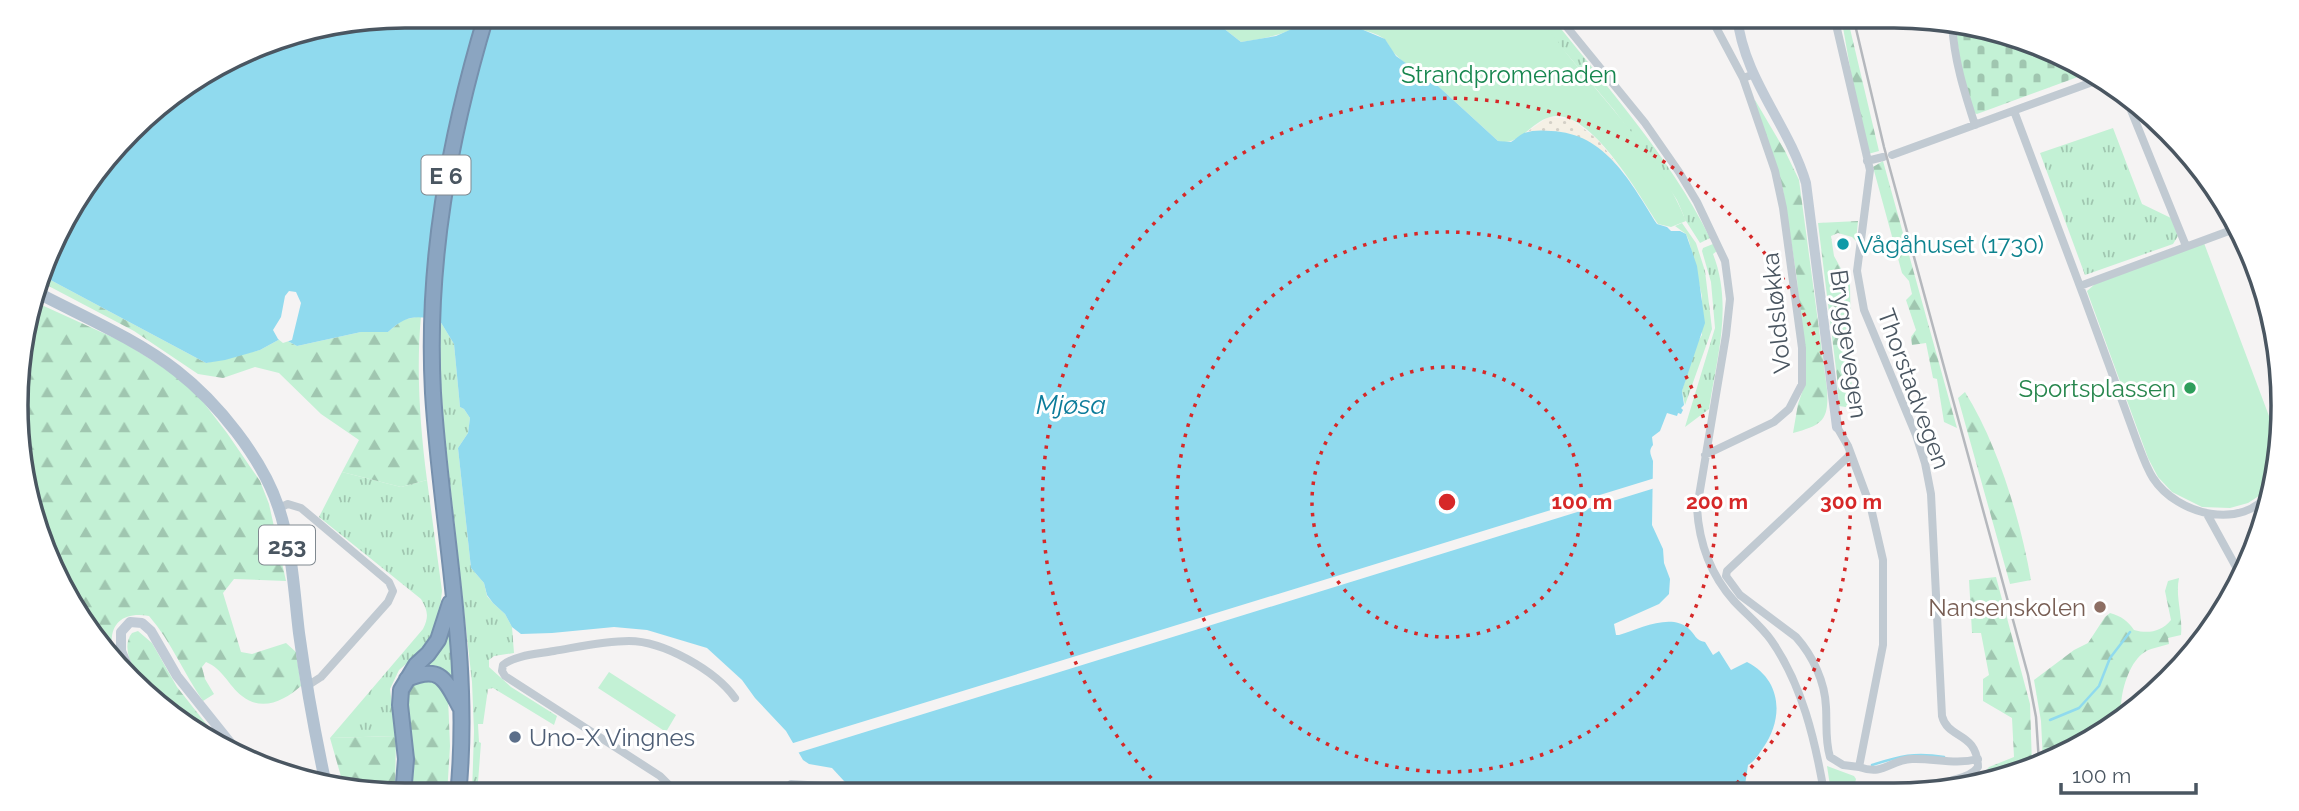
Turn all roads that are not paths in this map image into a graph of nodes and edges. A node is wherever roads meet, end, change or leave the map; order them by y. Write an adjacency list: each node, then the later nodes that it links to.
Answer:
1 (483, 28): 24 (highway, E 6)
2 (1568, 28): 18 (street)
3 (1717, 28): 7 (street, Voldsløkka)
4 (1739, 28): 7 (street, Bryggevegen)
5 (1837, 28): 12 (street)
6 (1952, 33): 11 (street)
7 (1747, 76): 17 (street, Bryggevegen); 18 (street, Voldsløkka)
8 (2089, 83): 9 (street)
9 (2014, 111): 11 (street); 15 (street)
10 (2133, 114): 14 (street)
11 (1975, 125): 12 (street)
12 (1867, 161): 31 (street, Thorstadvegen)
13 (2228, 231): 14 (street)
14 (2186, 246): 15 (street)
15 (2080, 286): 22 (street)
16 (44, 296): 21 (main road, 253)
17 (1837, 427): 19 (street, Bryggevegen)
18 (1705, 455): 38 (street)
19 (1850, 455): 32 (street, Bryggevegen); 32 (street)
20 (2258, 503): 22 (street)
21 (279, 508): 27 (main road, 253); 27 (street)
22 (2207, 514): 23 (street)
23 (2235, 565)
24 (453, 595): 26 (highway); 29 (highway, E 6)
25 (123, 655): 30 (street)
26 (407, 679): 29 (highway); 35 (highway)
27 (307, 686): 33 (main road, 253)
28 (735, 698): 37 (street)
29 (461, 708): 36 (highway, E 6)
30 (223, 735)
31 (1978, 760): 32 (street); 34 (street)
32 (1859, 767)
33 (324, 774)
34 (1971, 775)
35 (404, 783)
36 (458, 783)
37 (665, 783)
38 (1822, 783)

